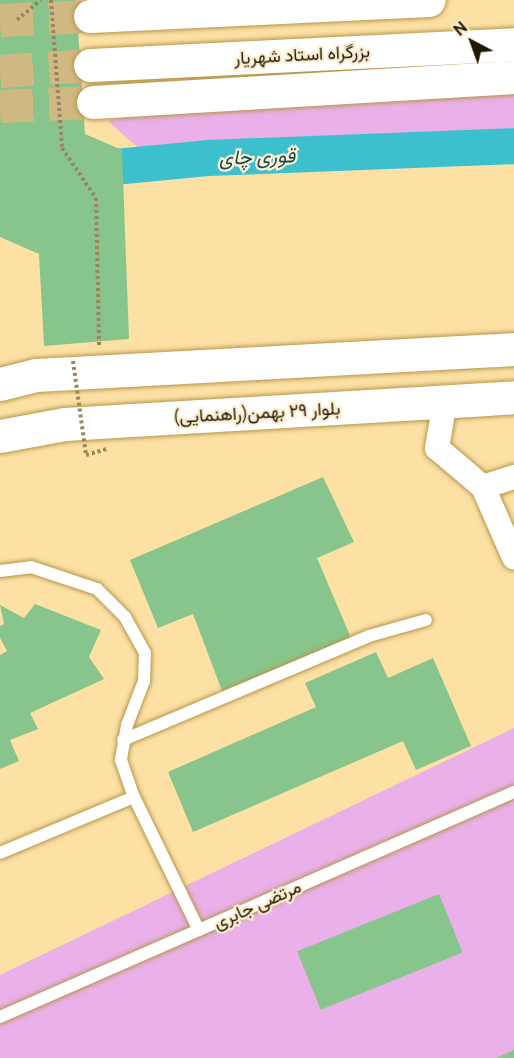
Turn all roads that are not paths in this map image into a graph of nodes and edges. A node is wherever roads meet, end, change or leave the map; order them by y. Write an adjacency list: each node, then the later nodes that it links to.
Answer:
1 (429, 0): 2 (main road)
2 (273, 4): 3 (main road)
3 (90, 16)
4 (514, 44): 5 (main road, بزرگراه استاد شهریار)
5 (90, 65)
6 (514, 77): 7 (main road, بزرگراه استاد شهریار)
7 (93, 102)
8 (514, 349): 9 (main road)
9 (0, 384)
10 (514, 397): 11 (main road, بلوار ٢٩ بهمن(راهنمایی))
11 (445, 402): 12 (main road, بلوار ٢٩ بهمن(راهنمایی)); 14 (street)
12 (0, 436)
13 (514, 477): 14 (street)
14 (483, 488): 15 (street)
15 (514, 558)
16 (0, 571): 18 (lane)
17 (426, 620): 18 (lane)
18 (123, 740): 20 (lane)
19 (514, 792): 22 (lane, مرتضی جابری)
20 (134, 797): 21 (lane); 22 (lane)
21 (0, 853)
22 (199, 930): 23 (lane, مرتضی جابری)
23 (0, 1017)

